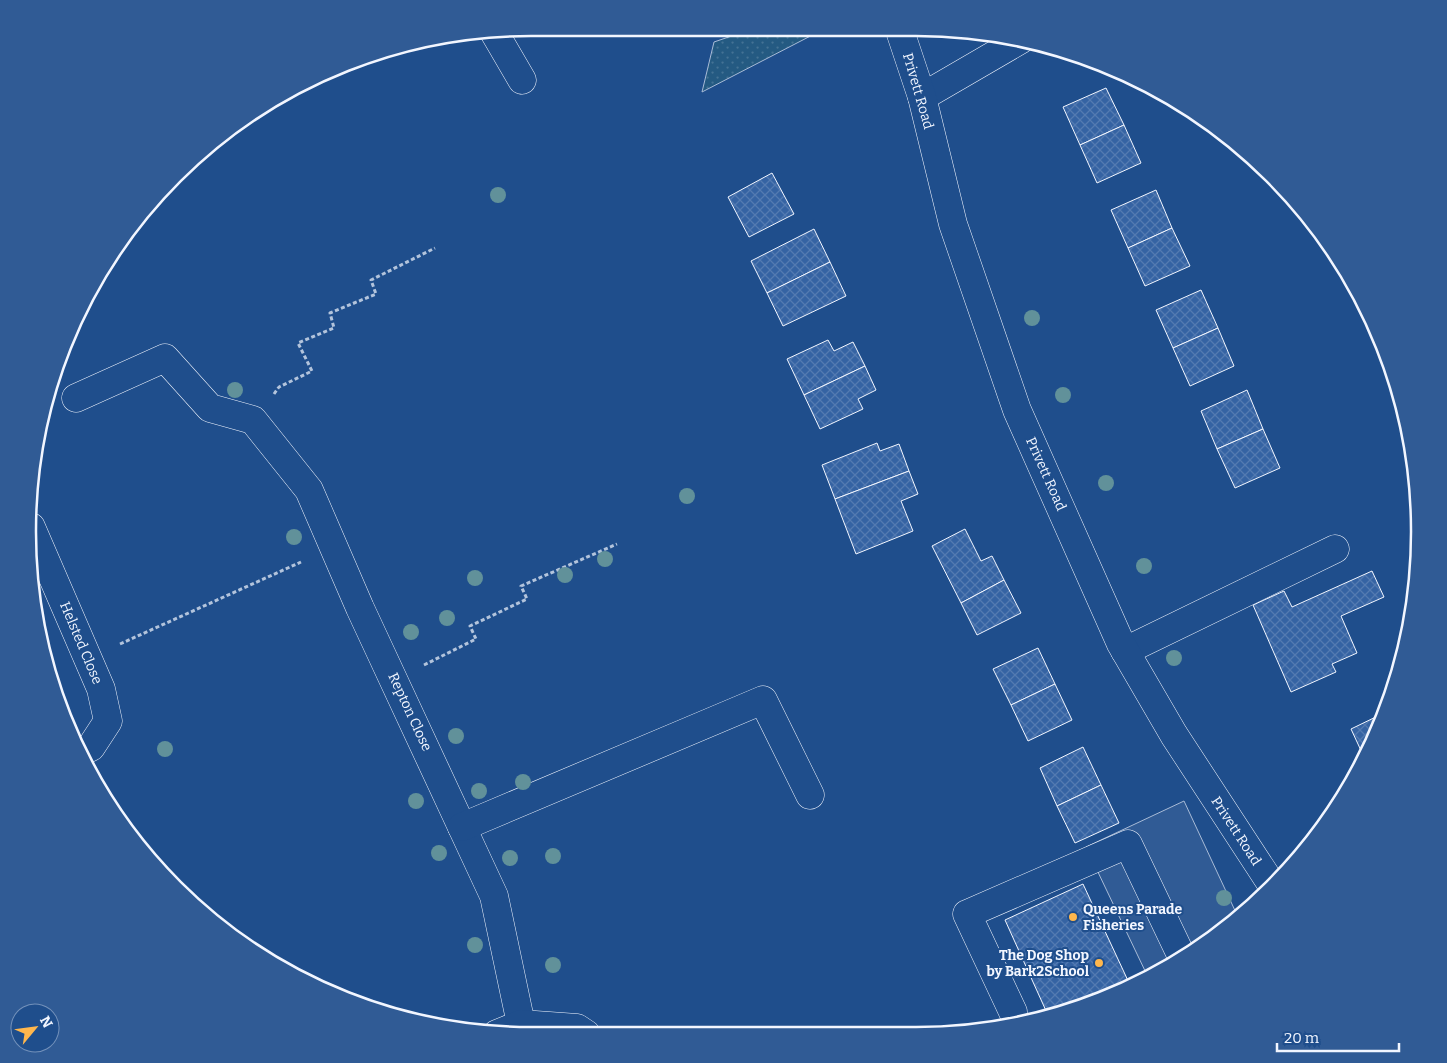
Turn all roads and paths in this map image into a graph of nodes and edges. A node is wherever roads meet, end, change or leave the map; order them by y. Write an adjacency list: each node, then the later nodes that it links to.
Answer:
1 (902, 36): 5 (street, Privett Road)
2 (497, 37): 4 (street)
3 (1010, 46): 5 (street)
4 (522, 80)
5 (922, 97): 13 (street, Privett Road)
6 (435, 248): 8 (path)
7 (76, 398): 8 (street)
8 (254, 420): 11 (street, Repton Close)
9 (36, 539): 14 (street, Helsted Close)
10 (617, 544): 15 (path)
11 (334, 548): 14 (path); 15 (street, Repton Close)
12 (1335, 549): 13 (street)
13 (1125, 651): 19 (street, Privett Road)
14 (88, 659): 16 (street, Helsted Close)
15 (394, 679): 18 (street, Repton Close)
16 (86, 749)
17 (810, 795): 18 (street)
18 (462, 827): 22 (street, Repton Close)
19 (1268, 879)
20 (1179, 950): 21 (street)
21 (1013, 1012)
22 (509, 1026)

